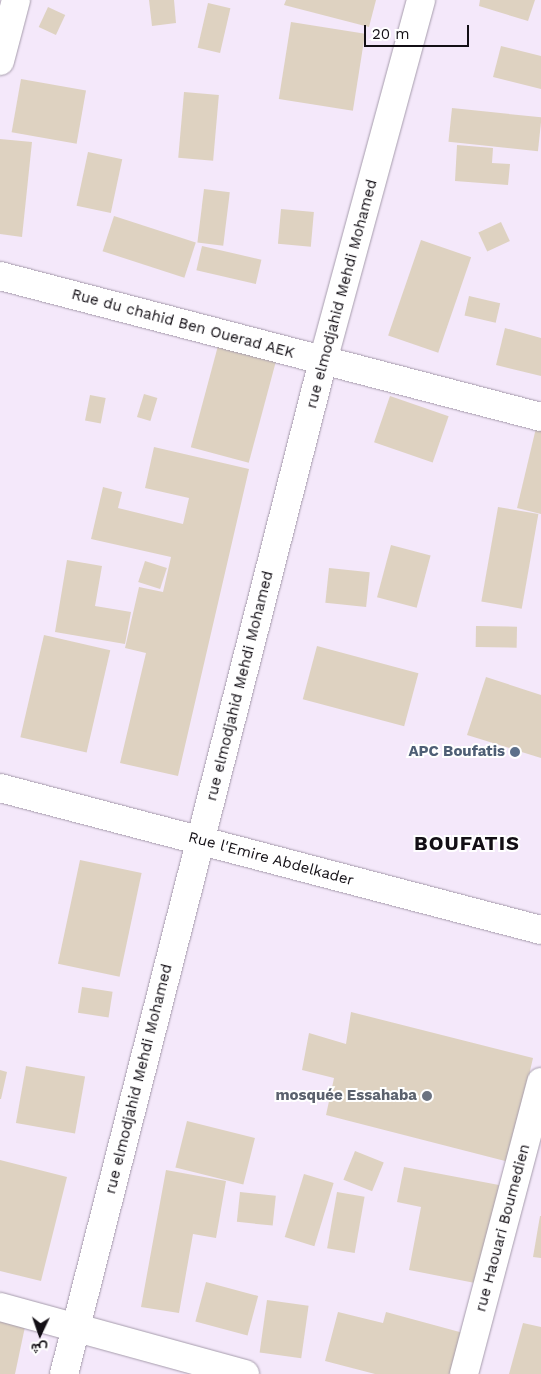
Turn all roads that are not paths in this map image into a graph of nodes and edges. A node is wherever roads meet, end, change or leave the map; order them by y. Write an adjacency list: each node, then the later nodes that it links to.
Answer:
1 (16, 0): 3 (main road)
2 (422, 0): 5 (main road, rue elmodjahid Mehdi Mohamed)
3 (0, 61)
4 (0, 276): 5 (main road, Rue du chahid Ben Ouerad AEK)
5 (323, 361): 6 (main road, Rue du chahid Ben Ouerad AEK); 8 (main road, rue elmodjahid Mehdi Mohamed)
6 (541, 417)
7 (0, 788): 8 (main road, Rue l'Emire Abdelkader)
8 (200, 840): 9 (main road, Rue l'Emire Abdelkader); 12 (main road, rue elmodjahid Mehdi Mohamed)
9 (541, 930)
10 (541, 1082): 15 (main road, rue Haouari Boumedien)
11 (0, 1306): 12 (main road)
12 (76, 1327): 13 (main road, rue elmodjahid Mehdi Mohamed); 14 (main road)
13 (64, 1374)
14 (245, 1374)
15 (464, 1374)

